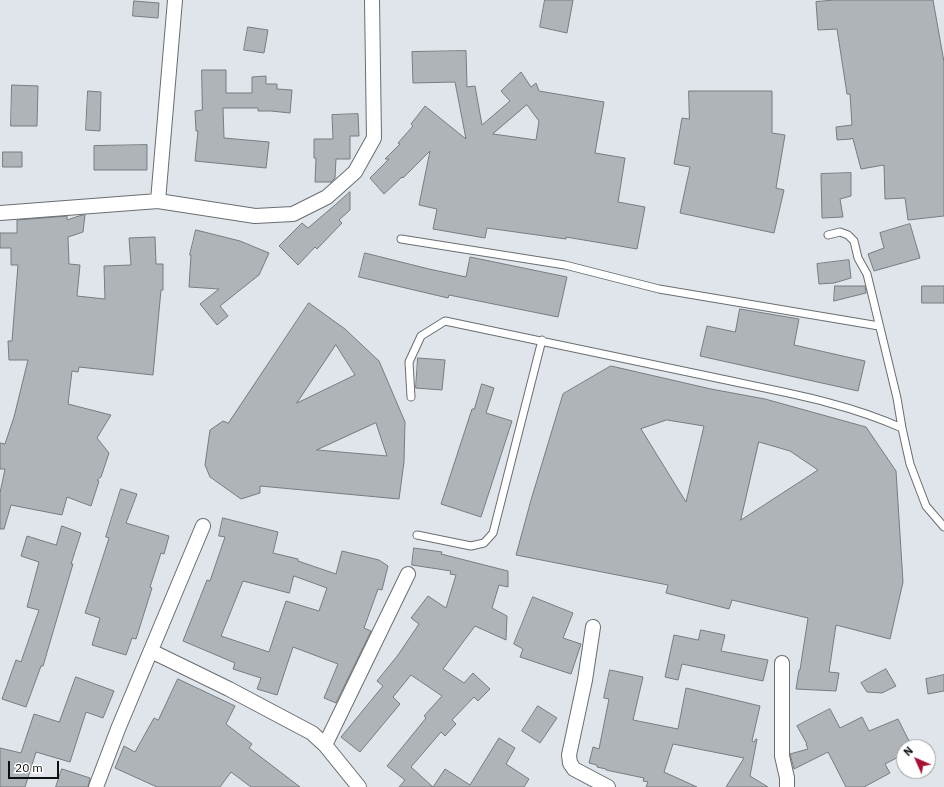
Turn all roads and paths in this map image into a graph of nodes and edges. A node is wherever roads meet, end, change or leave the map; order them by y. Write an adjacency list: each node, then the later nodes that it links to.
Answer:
1 (175, 0): 3 (street)
2 (372, 0): 3 (street)
3 (158, 200): 4 (street)
4 (0, 213)
5 (828, 235): 7 (lane)
6 (401, 239): 7 (lane)
7 (879, 326): 10 (lane)
8 (542, 340): 9 (lane); 10 (lane); 13 (lane)
9 (411, 397)
10 (902, 428): 12 (lane)
11 (203, 526): 16 (street)
12 (944, 527)
13 (417, 535)
14 (408, 574): 18 (street)
15 (593, 627): 21 (street)
16 (151, 651): 18 (street); 19 (street)
17 (782, 663): 22 (street)
18 (325, 744): 20 (street)
19 (96, 787)
20 (359, 787)
21 (608, 787)
22 (787, 787)

